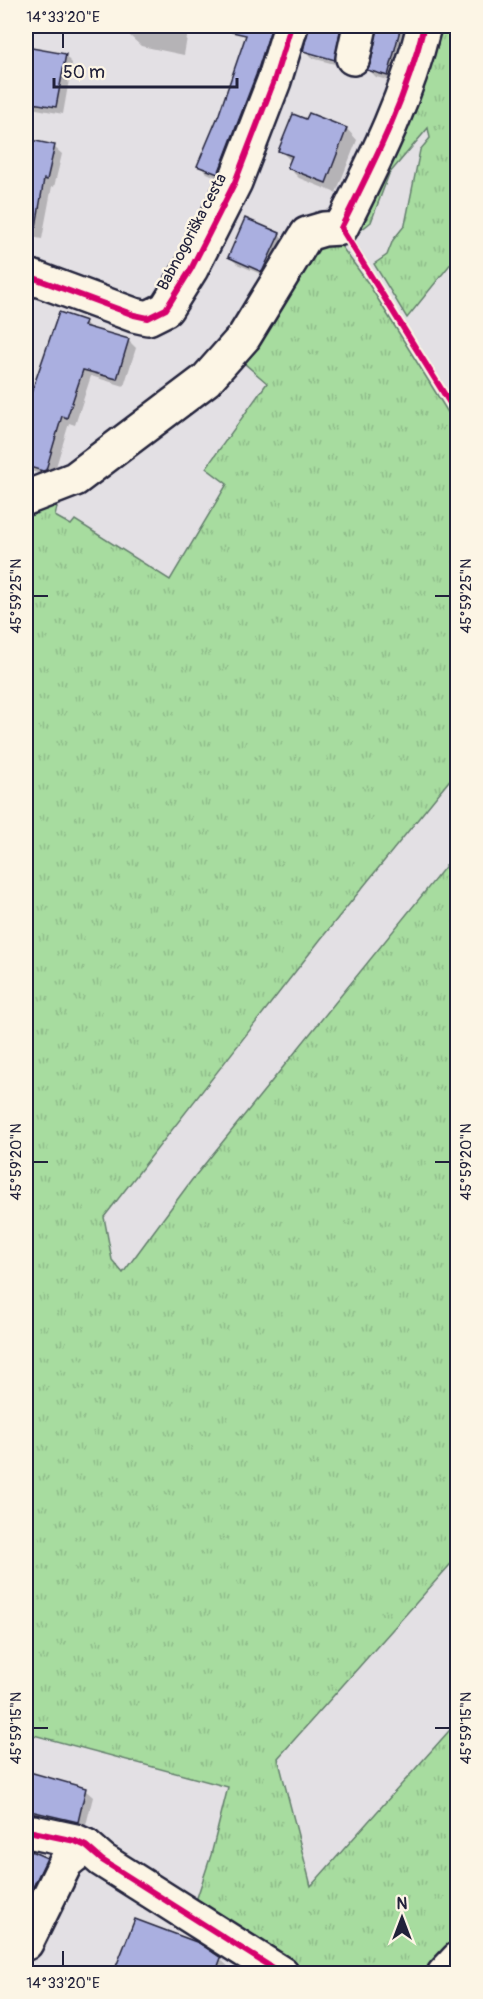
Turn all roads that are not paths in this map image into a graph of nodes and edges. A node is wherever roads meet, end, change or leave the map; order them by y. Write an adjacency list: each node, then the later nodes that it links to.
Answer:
1 (291, 26): 5 (street, Babnogoriška cesta)
2 (360, 26): 4 (street)
3 (424, 26): 6 (street)
4 (352, 58)
5 (26, 275)
6 (26, 498)
7 (33, 1832): 8 (street)
8 (86, 1846): 9 (street); 11 (street)
9 (26, 1943)
10 (458, 1959): 12 (street)
11 (282, 1974)
12 (444, 1974)

